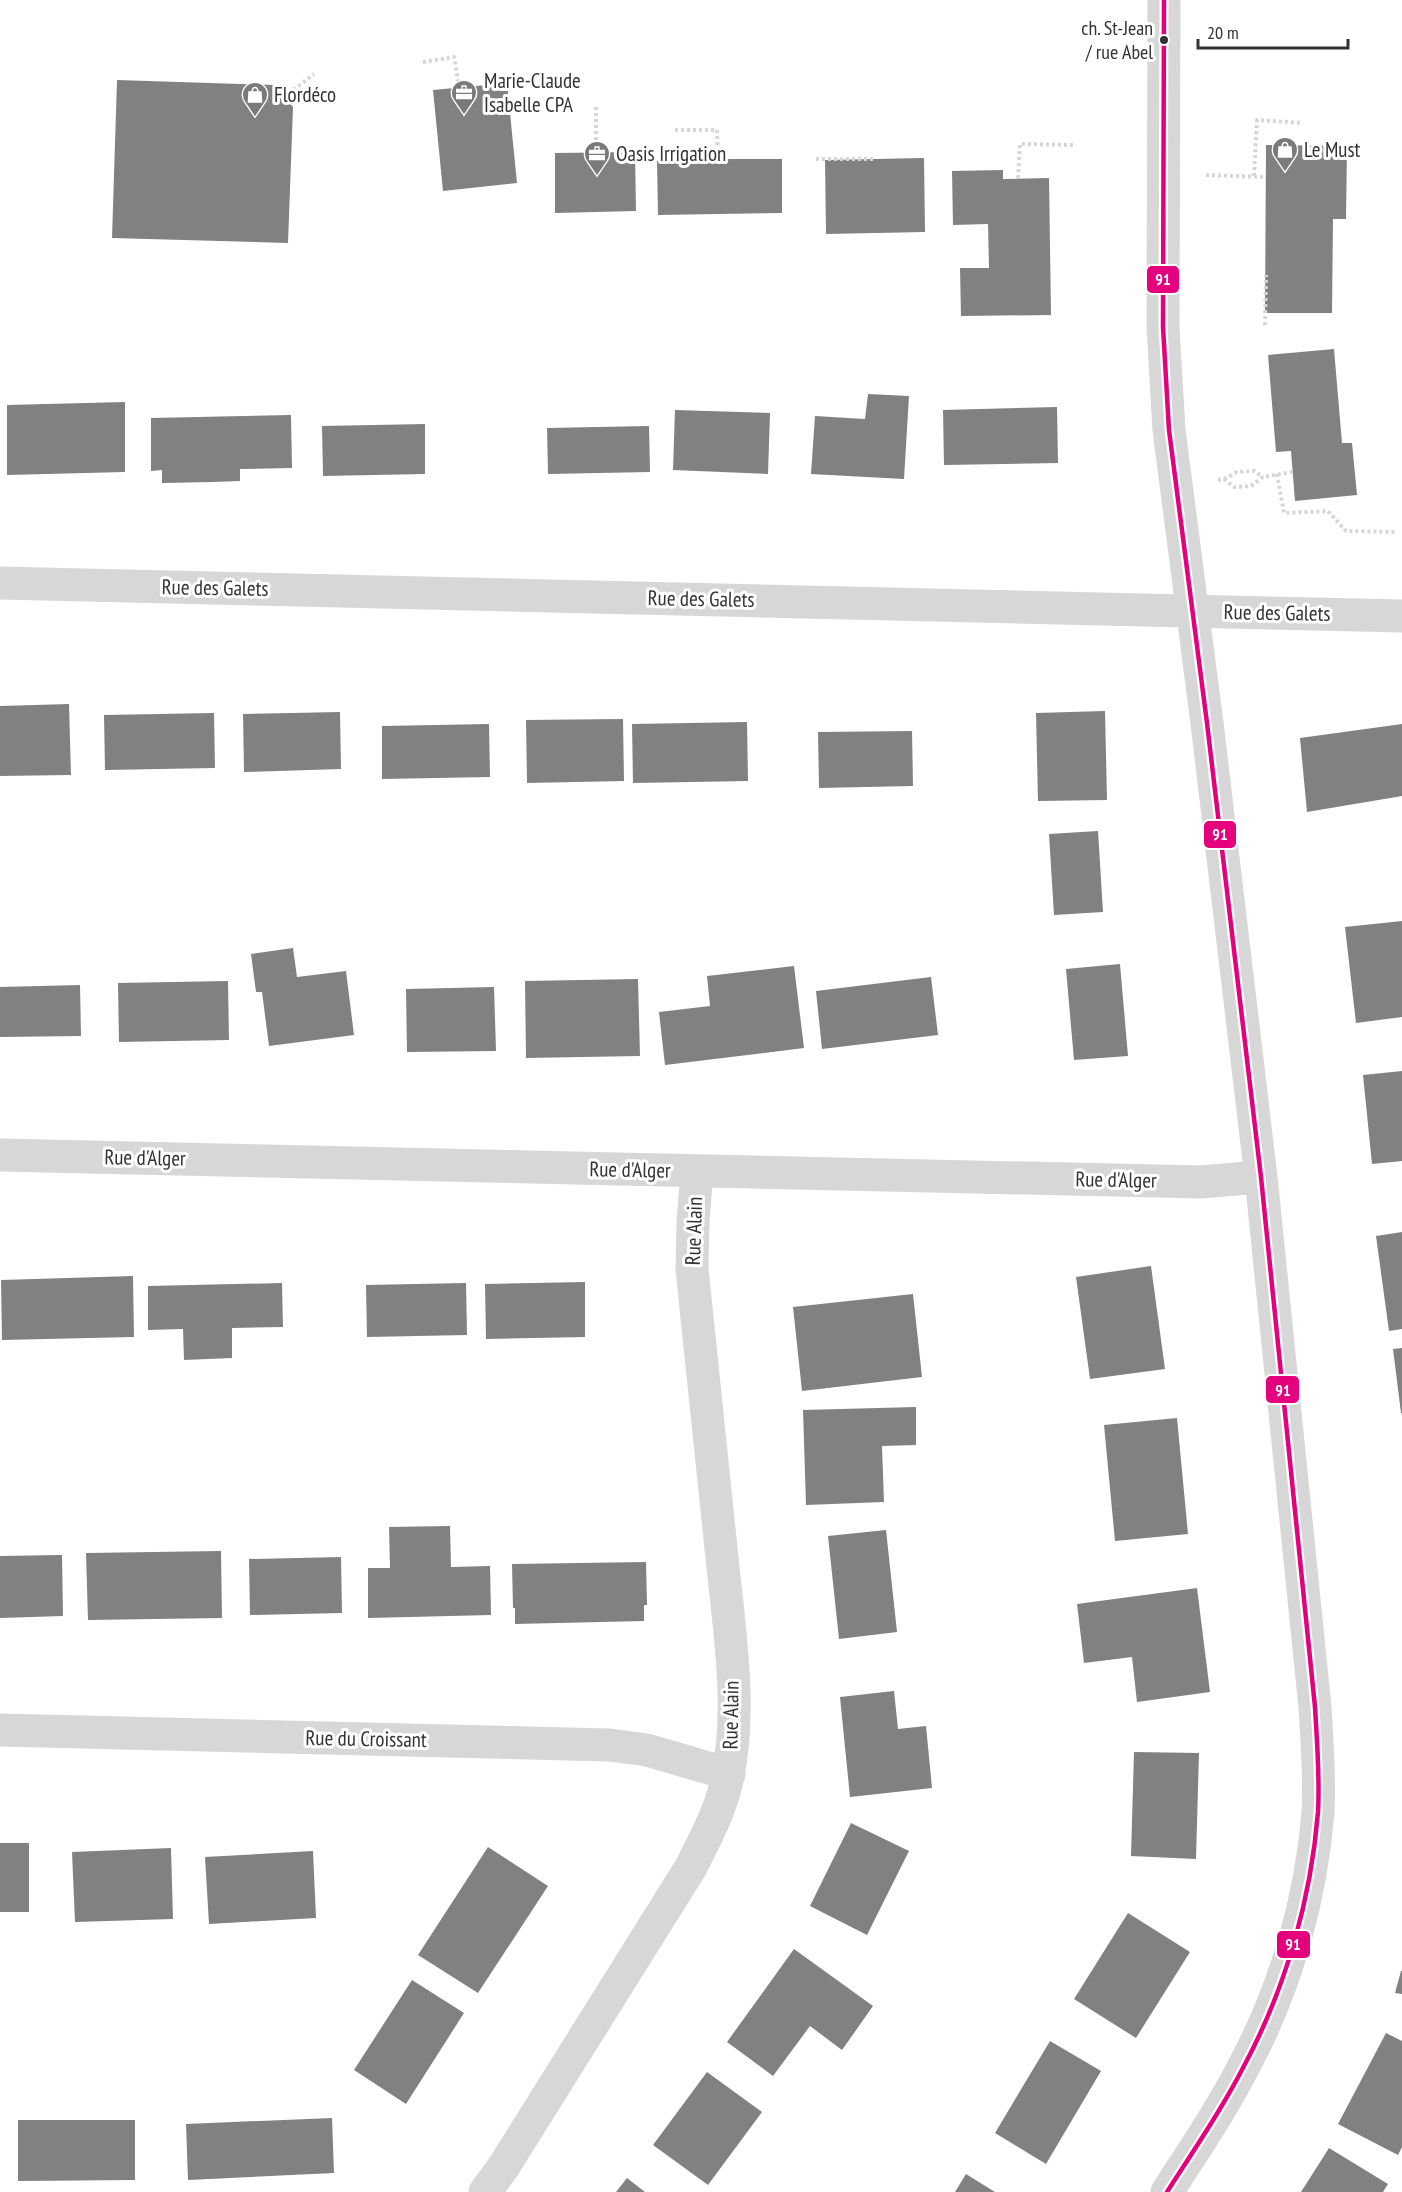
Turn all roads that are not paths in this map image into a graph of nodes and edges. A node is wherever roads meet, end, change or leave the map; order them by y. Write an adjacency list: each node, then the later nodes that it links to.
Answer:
1 (1164, 0): 3 (street)
2 (0, 583): 3 (street, Rue des Galets)
3 (1191, 611): 4 (street, Rue des Galets); 7 (street)
4 (1402, 616)
5 (0, 1155): 6 (street, Rue d'Alger)
6 (697, 1172): 7 (street, Rue d'Alger); 9 (street, Rue Alain)
7 (1260, 1176): 11 (street)
8 (0, 1730): 9 (street, Rue du Croissant)
9 (729, 1774): 10 (street, Rue Alain)
10 (485, 2192)
11 (1167, 2192)

